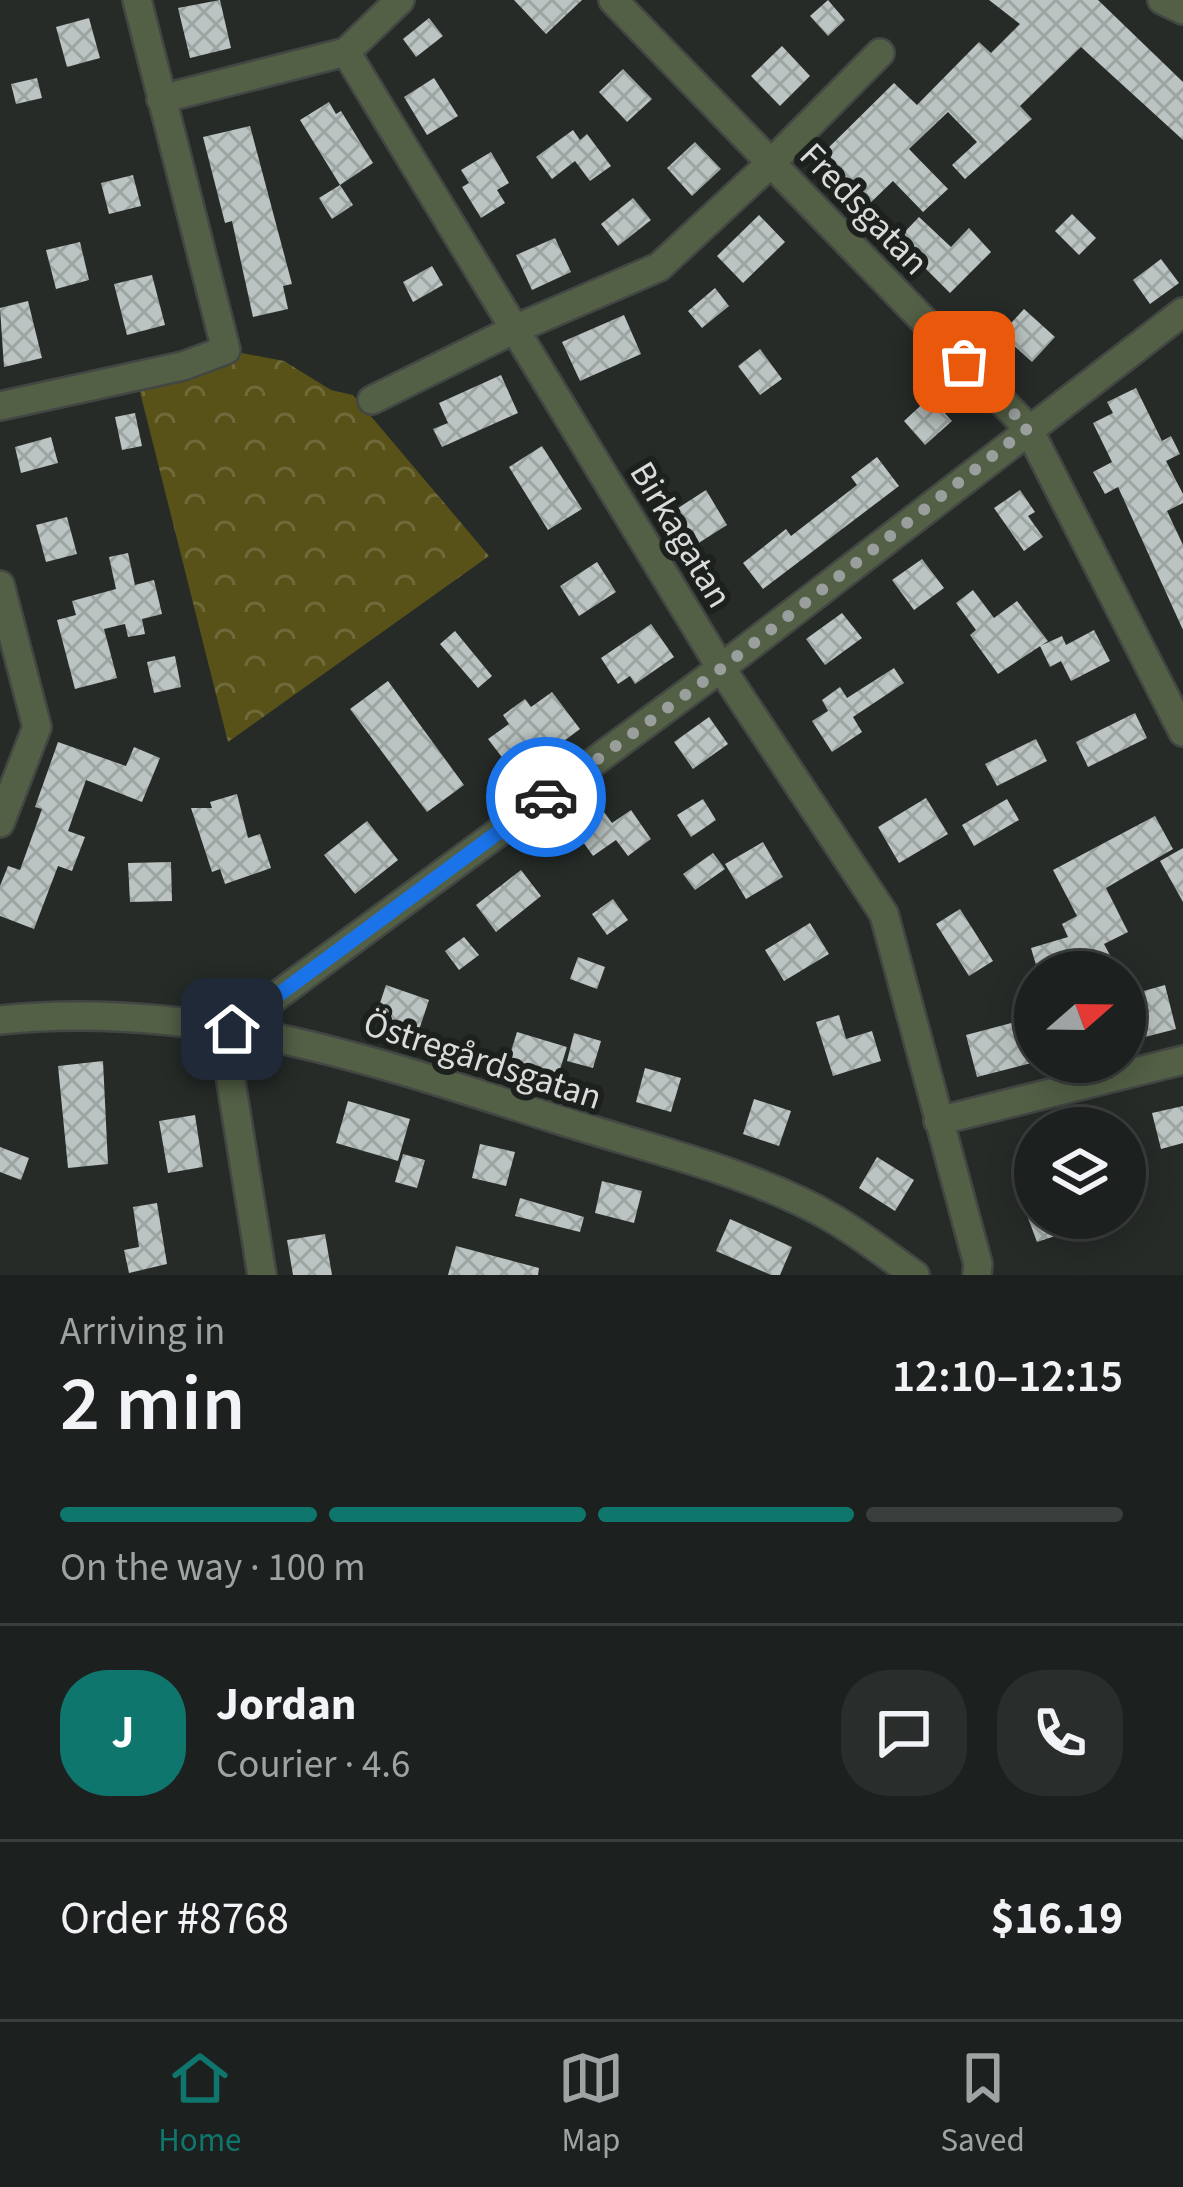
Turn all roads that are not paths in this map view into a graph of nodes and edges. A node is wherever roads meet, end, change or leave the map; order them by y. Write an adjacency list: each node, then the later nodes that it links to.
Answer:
1 (137, 0): 8 (street)
2 (400, 0): 6 (street)
3 (614, 0): 9 (street, Fredsgatan)
4 (1162, 0): 5 (street)
5 (1183, 10)
6 (346, 52): 8 (street); 11 (street, Birkagatan)
7 (880, 53): 9 (street)
8 (160, 99): 13 (street)
9 (771, 163): 11 (street); 14 (street, Fredsgatan)
10 (1183, 312): 14 (street)
11 (515, 329): 12 (street); 16 (street, Birkagatan)
12 (372, 400)
13 (0, 406)
14 (1028, 428): 16 (street); 17 (street, Fredsgatan)
15 (0, 585): 18 (street)
16 (722, 668): 20 (street); 22 (street, Birkagatan)
17 (1183, 732)
18 (0, 823)
19 (0, 1020): 20 (street, Östregårdsgatan)
20 (232, 1029): 23 (street); 24 (street, Östregårdsgatan)
21 (1183, 1060): 22 (street)
22 (938, 1120): 25 (street, Birkagatan)
23 (262, 1275)
24 (915, 1275)
25 (977, 1275)

